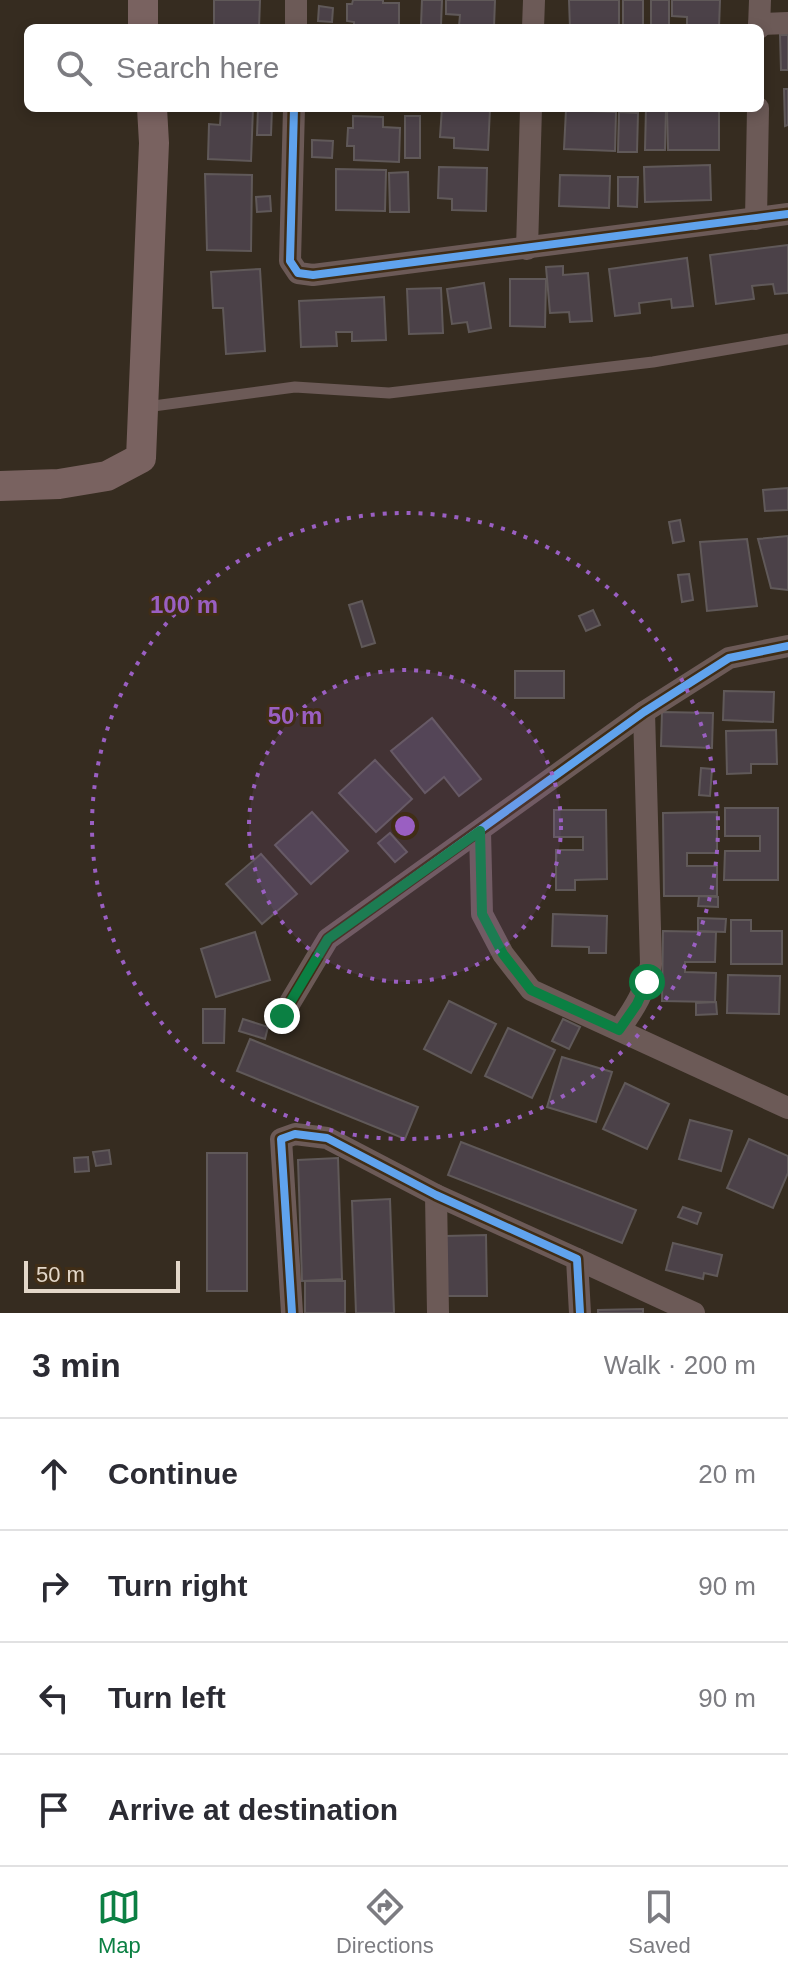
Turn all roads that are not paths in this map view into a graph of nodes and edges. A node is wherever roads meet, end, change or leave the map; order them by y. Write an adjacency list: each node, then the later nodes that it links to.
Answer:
1 (143, 0): 6 (street)
2 (296, 0): 7 (street)
3 (534, 0): 8 (street)
4 (760, 0): 9 (street)
5 (788, 23): 10 (street)
6 (143, 24)
7 (296, 24)
8 (533, 24)
9 (759, 24)
10 (764, 25)
11 (152, 112): 19 (street)
12 (294, 112): 17 (street)
13 (531, 112): 17 (street)
14 (758, 112): 16 (street)
15 (788, 214): 16 (street)
16 (756, 219): 17 (street)
17 (527, 249)
18 (788, 339): 19 (lane)
19 (143, 407): 20 (street)
20 (0, 486)
21 (788, 646): 22 (street)
22 (644, 712): 23 (street); 25 (street)
23 (480, 831): 24 (street); 25 (street)
24 (282, 1016)
25 (619, 1030): 26 (street)
26 (788, 1108)
27 (436, 1195): 28 (street); 29 (street); 30 (street)
28 (577, 1259): 31 (street); 32 (street)
29 (292, 1313)
30 (438, 1313)
31 (580, 1313)
32 (694, 1313)

